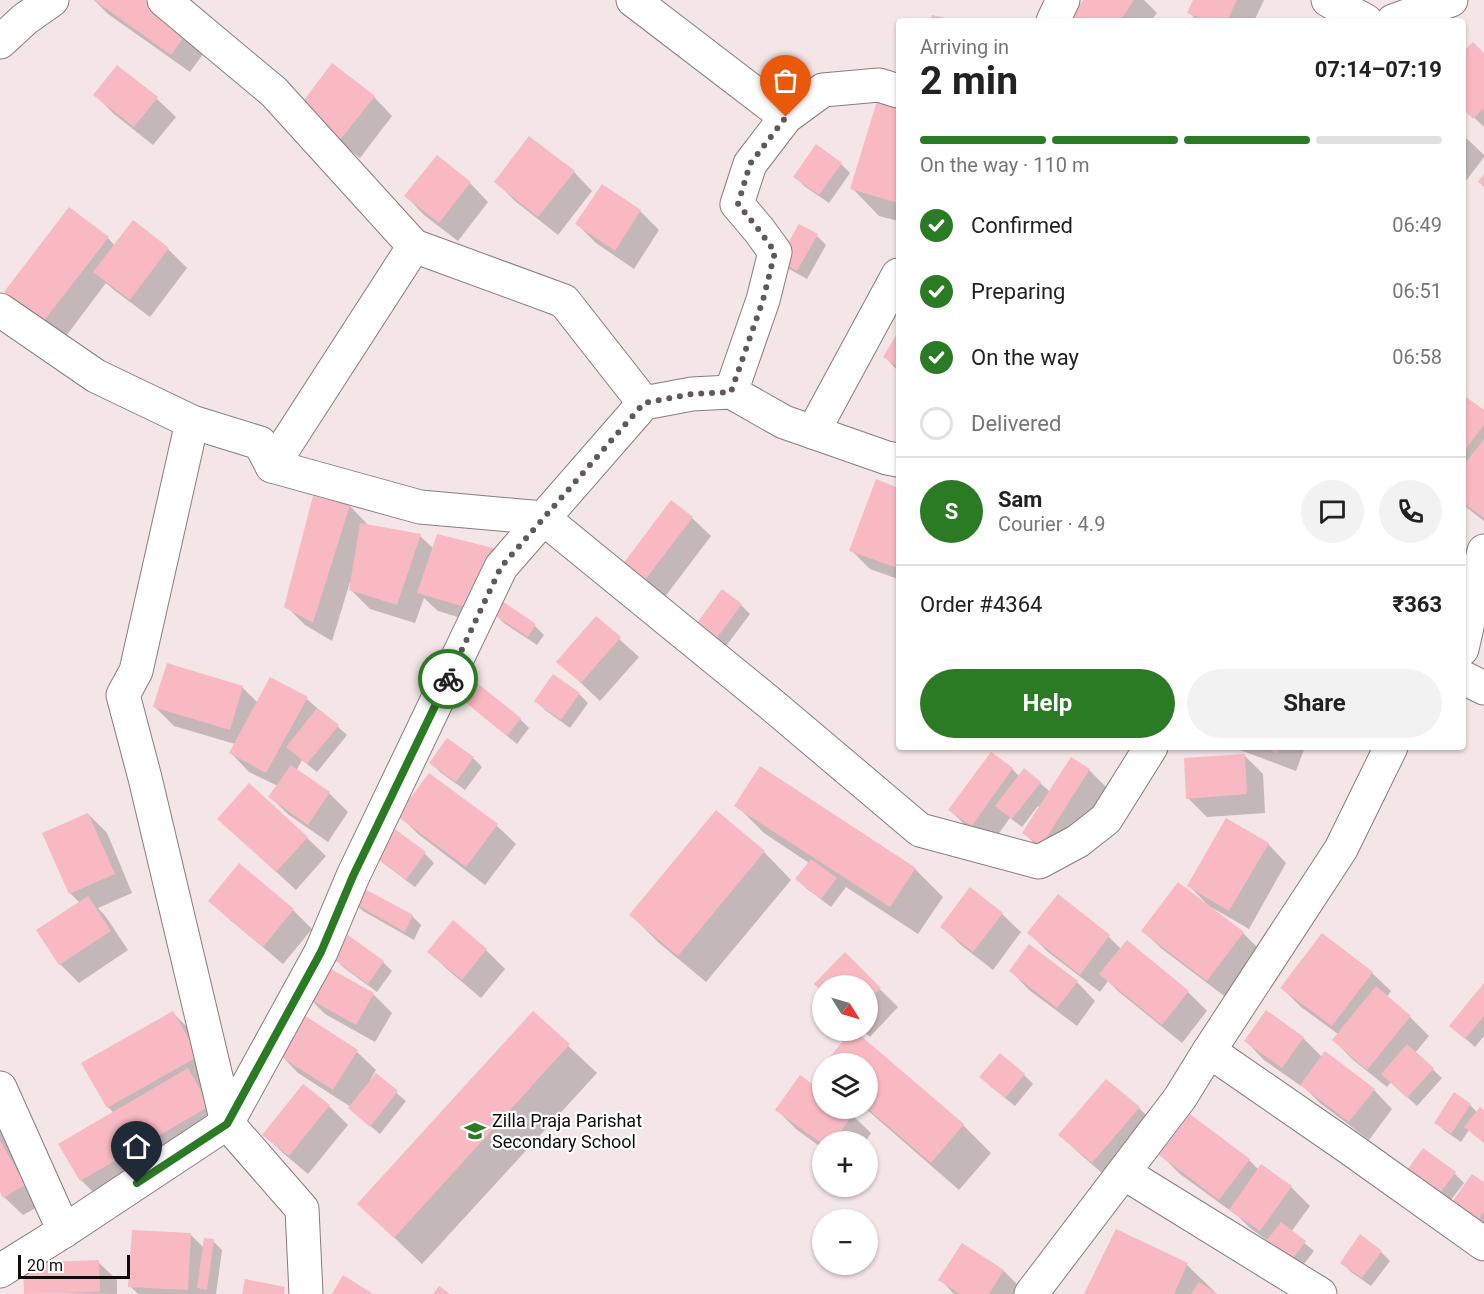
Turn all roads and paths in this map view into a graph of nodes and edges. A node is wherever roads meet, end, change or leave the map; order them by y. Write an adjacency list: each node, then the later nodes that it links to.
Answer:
1 (52, 0): 10 (street)
2 (164, 0): 13 (street)
3 (633, 0): 12 (street)
4 (1064, 0): 7 (street)
5 (1328, 0): 8 (street)
6 (1451, 0): 9 (street)
7 (1055, 18)
8 (1361, 18)
9 (1402, 18)
10 (0, 41)
11 (896, 90): 12 (street)
12 (786, 117): 16 (street)
13 (414, 246): 17 (street); 21 (street)
14 (896, 279): 19 (street)
15 (0, 310): 18 (street)
16 (731, 392): 17 (street); 19 (street)
17 (644, 403): 22 (street)
18 (192, 422): 21 (street); 31 (street)
19 (813, 432): 20 (street)
20 (896, 460)
21 (272, 466): 22 (street)
22 (543, 518): 27 (street); 31 (street)
23 (1484, 551): 24 (street)
24 (1466, 631)
25 (1466, 679): 26 (street)
26 (1484, 688)
27 (1149, 750)
28 (1390, 750): 29 (street)
29 (1209, 1051): 32 (street); 34 (street)
30 (0, 1088): 33 (street)
31 (227, 1124): 33 (street); 36 (street)
32 (1124, 1173): 37 (street); 38 (street)
33 (64, 1231): 35 (street)
34 (1484, 1244)
35 (0, 1272)
36 (306, 1294)
37 (1031, 1294)
38 (1320, 1294)

